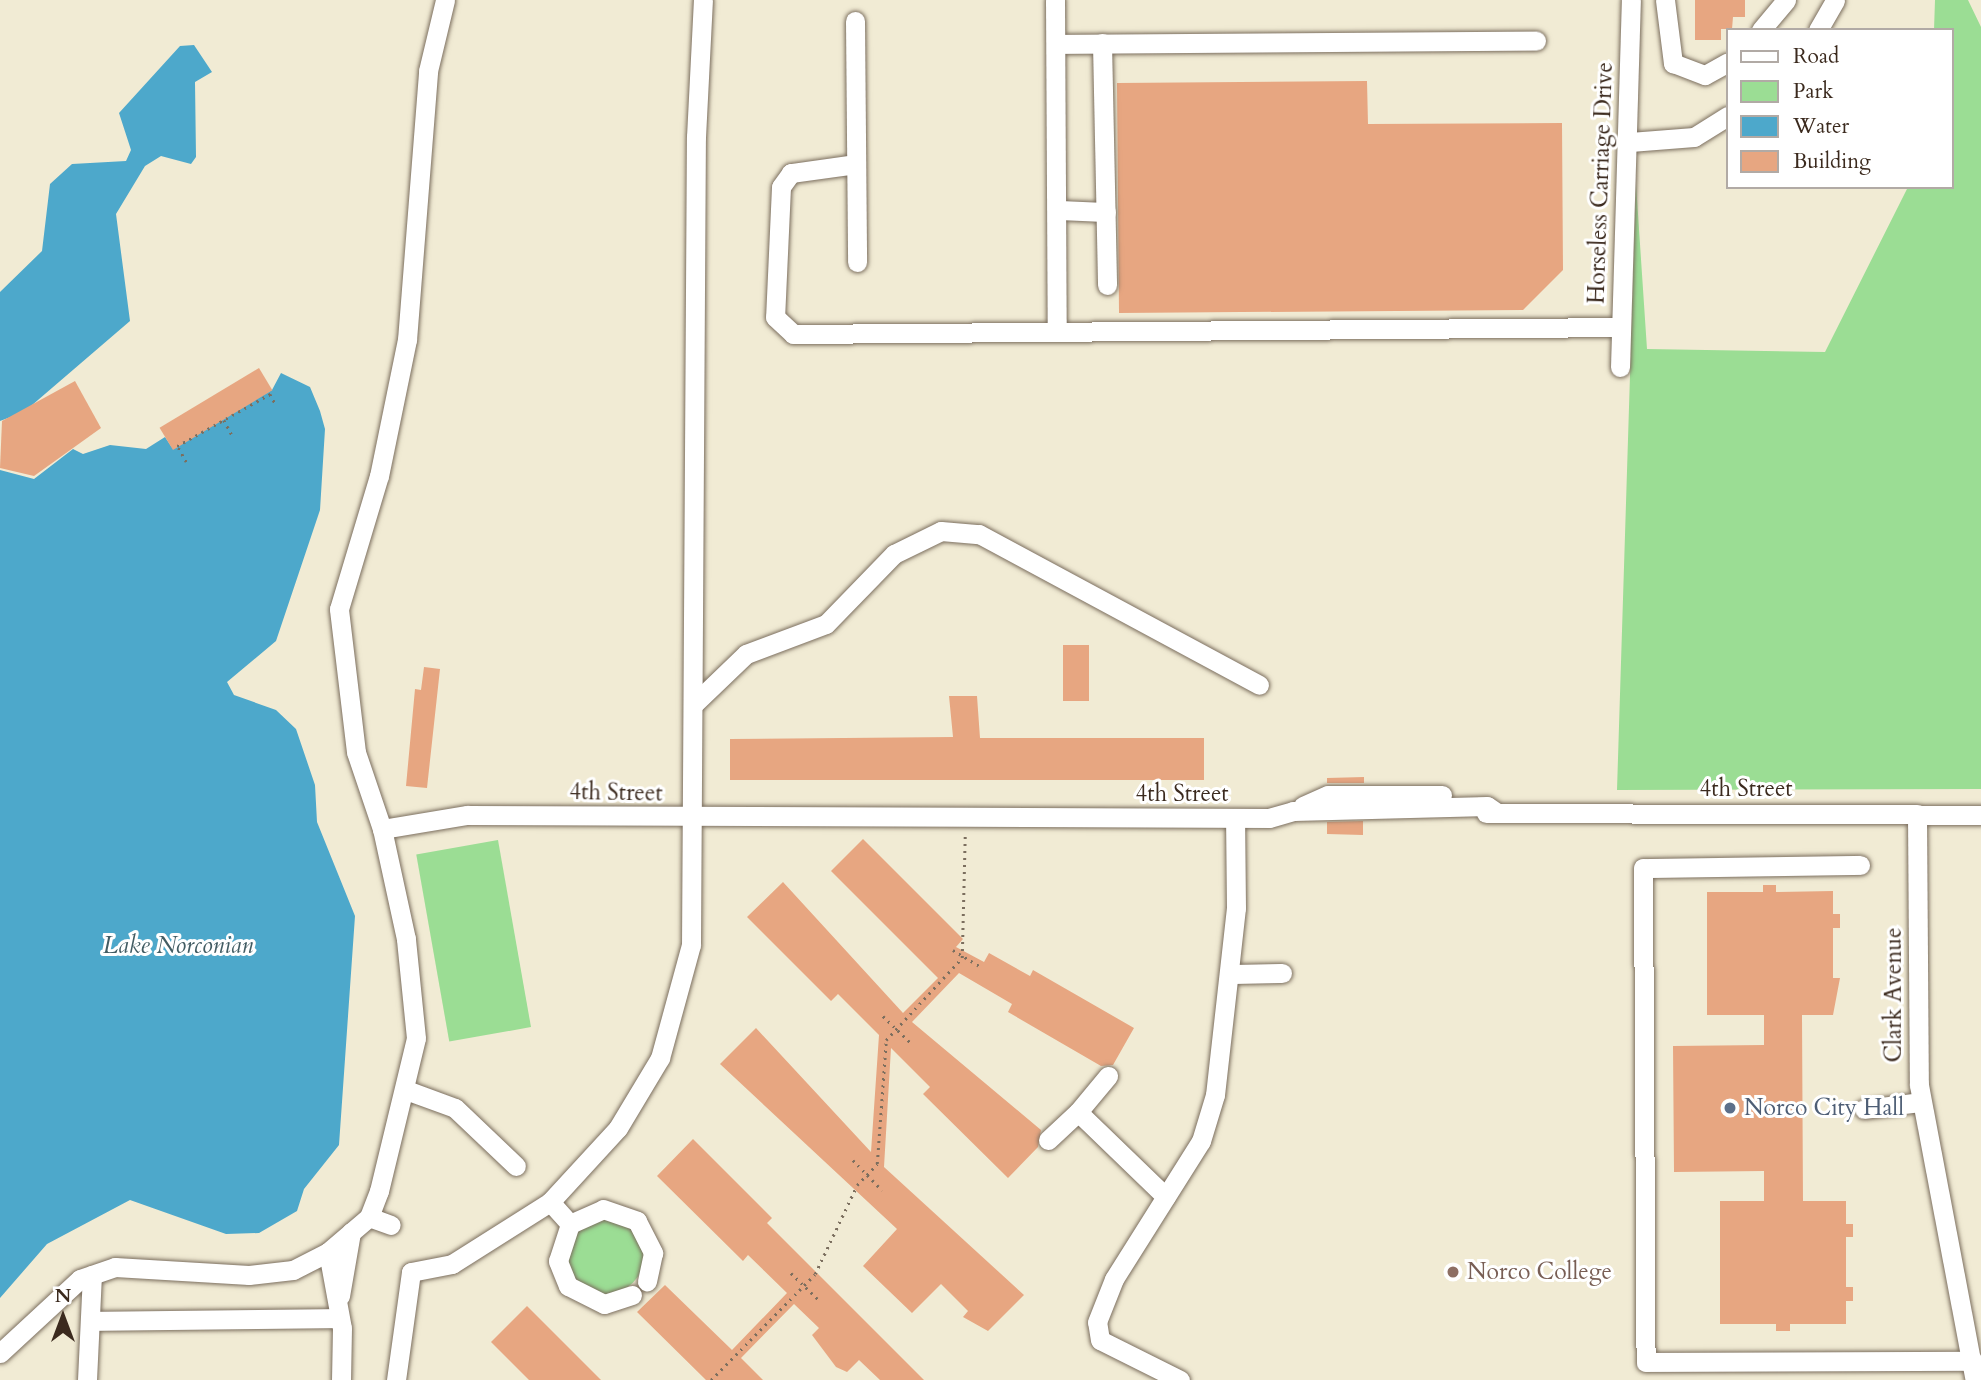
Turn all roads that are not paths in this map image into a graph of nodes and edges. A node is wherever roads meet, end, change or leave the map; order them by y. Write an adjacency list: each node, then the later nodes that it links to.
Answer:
1 (445, 0): 33 (street)
2 (703, 0): 26 (street)
3 (1055, 0): 13 (street)
4 (1631, 0): 16 (street, Horseless Carriage Drive)
5 (1665, 0): 14 (street)
6 (1786, 0): 9 (street)
7 (1835, 0): 10 (street)
8 (855, 21): 17 (street)
9 (1763, 28)
10 (1819, 28)
11 (1536, 41): 12 (street)
12 (1102, 43): 13 (street); 19 (street)
13 (1056, 44): 18 (street)
14 (1726, 64)
15 (1726, 117): 16 (street)
16 (1630, 142): 22 (street, Horseless Carriage Drive)
17 (856, 164): 20 (street); 23 (street)
18 (1058, 210): 19 (street); 23 (street)
19 (1106, 212): 21 (street)
20 (857, 262)
21 (1107, 285)
22 (1621, 327): 23 (street); 24 (street, Horseless Carriage Drive)
23 (1057, 329)
24 (1620, 368)
25 (1259, 685): 26 (street)
26 (694, 704): 30 (street)
27 (1492, 809): 28 (street, 4th Street); 32 (street); 32 (street, 4th Street)
28 (1917, 814): 29 (street, 4th Street); 39 (street, Clark Avenue)
29 (1981, 815)
30 (696, 818): 31 (street, 4th Street); 33 (street, 4th Street); 45 (street)
31 (1234, 818): 32 (street, 4th Street); 36 (street)
32 (1269, 818)
33 (382, 829): 38 (street)
34 (1860, 865): 55 (street)
35 (1282, 973): 36 (street)
36 (1231, 974): 44 (street)
37 (1108, 1076): 41 (street)
38 (407, 1090): 43 (street); 46 (street)
39 (1921, 1102): 40 (street); 55 (street, Clark Avenue)
40 (1864, 1109)
41 (1078, 1112): 42 (street); 44 (street)
42 (1048, 1140)
43 (516, 1166)
44 (1166, 1197): 59 (street)
45 (550, 1202): 47 (street); 58 (street)
46 (369, 1217): 48 (street); 49 (street)
47 (570, 1224): 47 (street)
48 (391, 1225)
49 (351, 1232): 50 (street); 52 (street)
50 (328, 1252): 51 (street); 52 (street)
51 (92, 1275): 53 (street); 54 (street)
52 (336, 1318): 53 (street); 57 (street)
53 (92, 1321): 56 (street)
54 (0, 1353)
55 (1974, 1371)
56 (87, 1380)
57 (341, 1380)
58 (396, 1380)
59 (1180, 1380)

